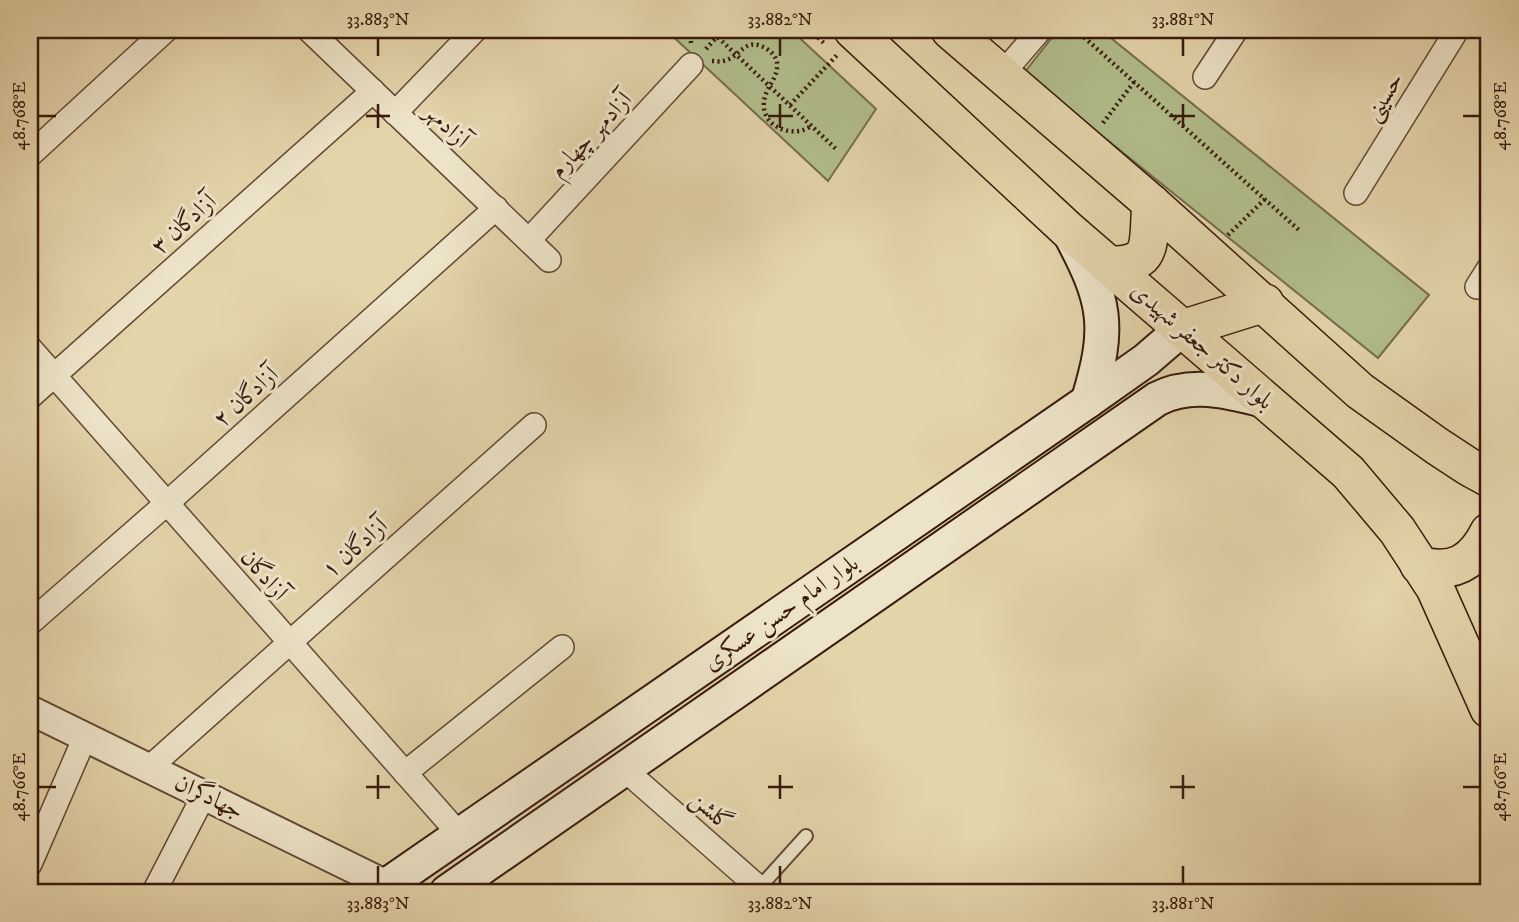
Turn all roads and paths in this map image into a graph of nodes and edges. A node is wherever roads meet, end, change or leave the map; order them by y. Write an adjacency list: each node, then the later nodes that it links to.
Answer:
1 (166, 30): 24 (street)
2 (309, 30): 18 (street, آزادمهر)
3 (475, 30): 20 (street)
4 (690, 30): 13 (path)
5 (710, 30): 12 (path)
6 (950, 30): 14 (main road)
7 (1040, 30): 14 (street)
8 (1076, 30): 16 (path)
9 (1236, 30): 15 (street)
10 (1457, 30): 25 (street, حسینی)
11 (845, 42): 19 (path); 29 (main road, بلوار دکتر جعفر شهیدی)
12 (736, 54): 13 (path); 17 (path); 17 (path)
13 (696, 58): 31 (street, آزادمهر چهارم)
14 (1002, 74): 22 (main road)
15 (1205, 77)
16 (1134, 82): 22 (path); 26 (path)
17 (768, 85): 19 (path); 21 (path)
18 (373, 91): 20 (street, آزادمهر); 38 (street, آزادگان ۳)
19 (790, 105): 21 (path)
20 (395, 113): 28 (street, آزادمهر)
21 (811, 126): 23 (path)
22 (1085, 147): 27 (main road)
23 (836, 149)
24 (30, 155)
25 (1356, 193)
26 (1265, 200): 30 (path); 32 (path)
27 (1151, 203): 32 (main road); 34 (main road)
28 (496, 208): 31 (street, آزادمهر); 44 (street, آزادگان ۲)
29 (1068, 230): 34 (main road, بلوار دکتر جعفر شهیدی); 40 (main road)
30 (1300, 231)
31 (528, 240): 33 (street, آزادمهر)
32 (1207, 256): 35 (main road)
33 (550, 260)
34 (1108, 265): 36 (main road, بلوار دکتر جعفر شهیدی)
35 (1265, 303): 36 (main road); 43 (main road)
36 (1182, 329): 40 (main road, بلوار امام حسن عسکری); 41 (main road, بلوار دکتر جعفر شهیدی)
37 (30, 348): 38 (street, آزادگان)
38 (54, 375): 39 (street, آزادگان ۳); 44 (street, آزادگان)
39 (30, 397)
40 (1088, 401): 57 (main road, بلوار امام حسن عسکری)
41 (1266, 401): 46 (main road, بلوار دکتر جعفر شهیدی); 54 (main road, بلوار امام حسن عسکری)
42 (534, 425): 48 (street, آزادگان ۱)
43 (1489, 478)
44 (166, 504): 47 (street, آزادگان ۲); 48 (street, آزادگان)
45 (1489, 532): 46 (main road)
46 (1419, 565): 51 (main road, بلوار دکتر جعفر شهیدی)
47 (30, 622)
48 (288, 642): 53 (street, آزادگان ۱); 55 (street, آزادگان)
49 (562, 647): 55 (street)
50 (30, 709): 52 (street, جهادگران)
51 (1489, 709)
52 (85, 737): 53 (street, جهادگران); 59 (street)
53 (149, 768): 56 (street, جهادگران)
54 (624, 769): 61 (street, گلشن); 63 (main road, بلوار امام حسن عسکری)
55 (405, 774): 57 (street, آزادگان)
56 (204, 795): 60 (street, جهادگران); 62 (street)
57 (460, 835): 60 (main road, بلوار امام حسن عسکری)
58 (806, 836): 61 (lane)
59 (30, 864)
60 (382, 889)
61 (758, 890)
62 (154, 892)
63 (447, 892)

